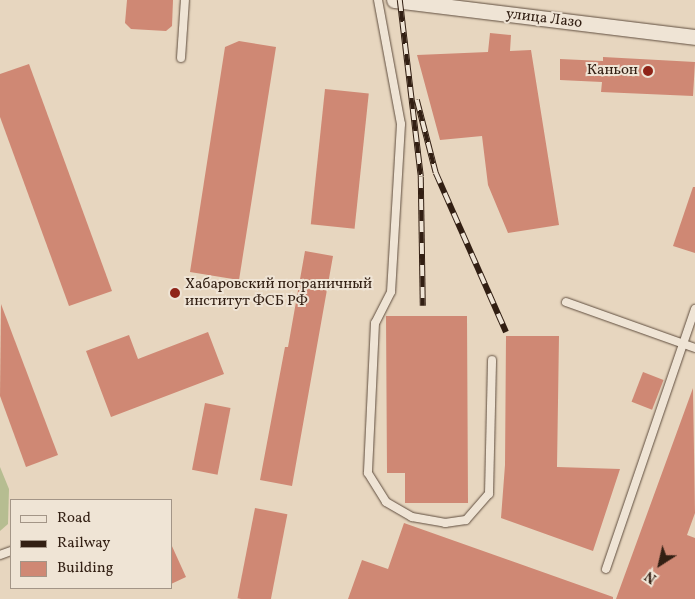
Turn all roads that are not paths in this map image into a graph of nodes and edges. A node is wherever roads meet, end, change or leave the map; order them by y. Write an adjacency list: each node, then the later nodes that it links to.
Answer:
1 (186, 0): 5 (lane)
2 (378, 0): 10 (lane)
3 (394, 0): 4 (street, улица Лазо)
4 (695, 37)
5 (181, 58)
6 (566, 302): 8 (lane)
7 (695, 309): 8 (lane)
8 (683, 344): 9 (lane); 11 (lane)
9 (695, 348)
10 (492, 360)
11 (606, 569)

